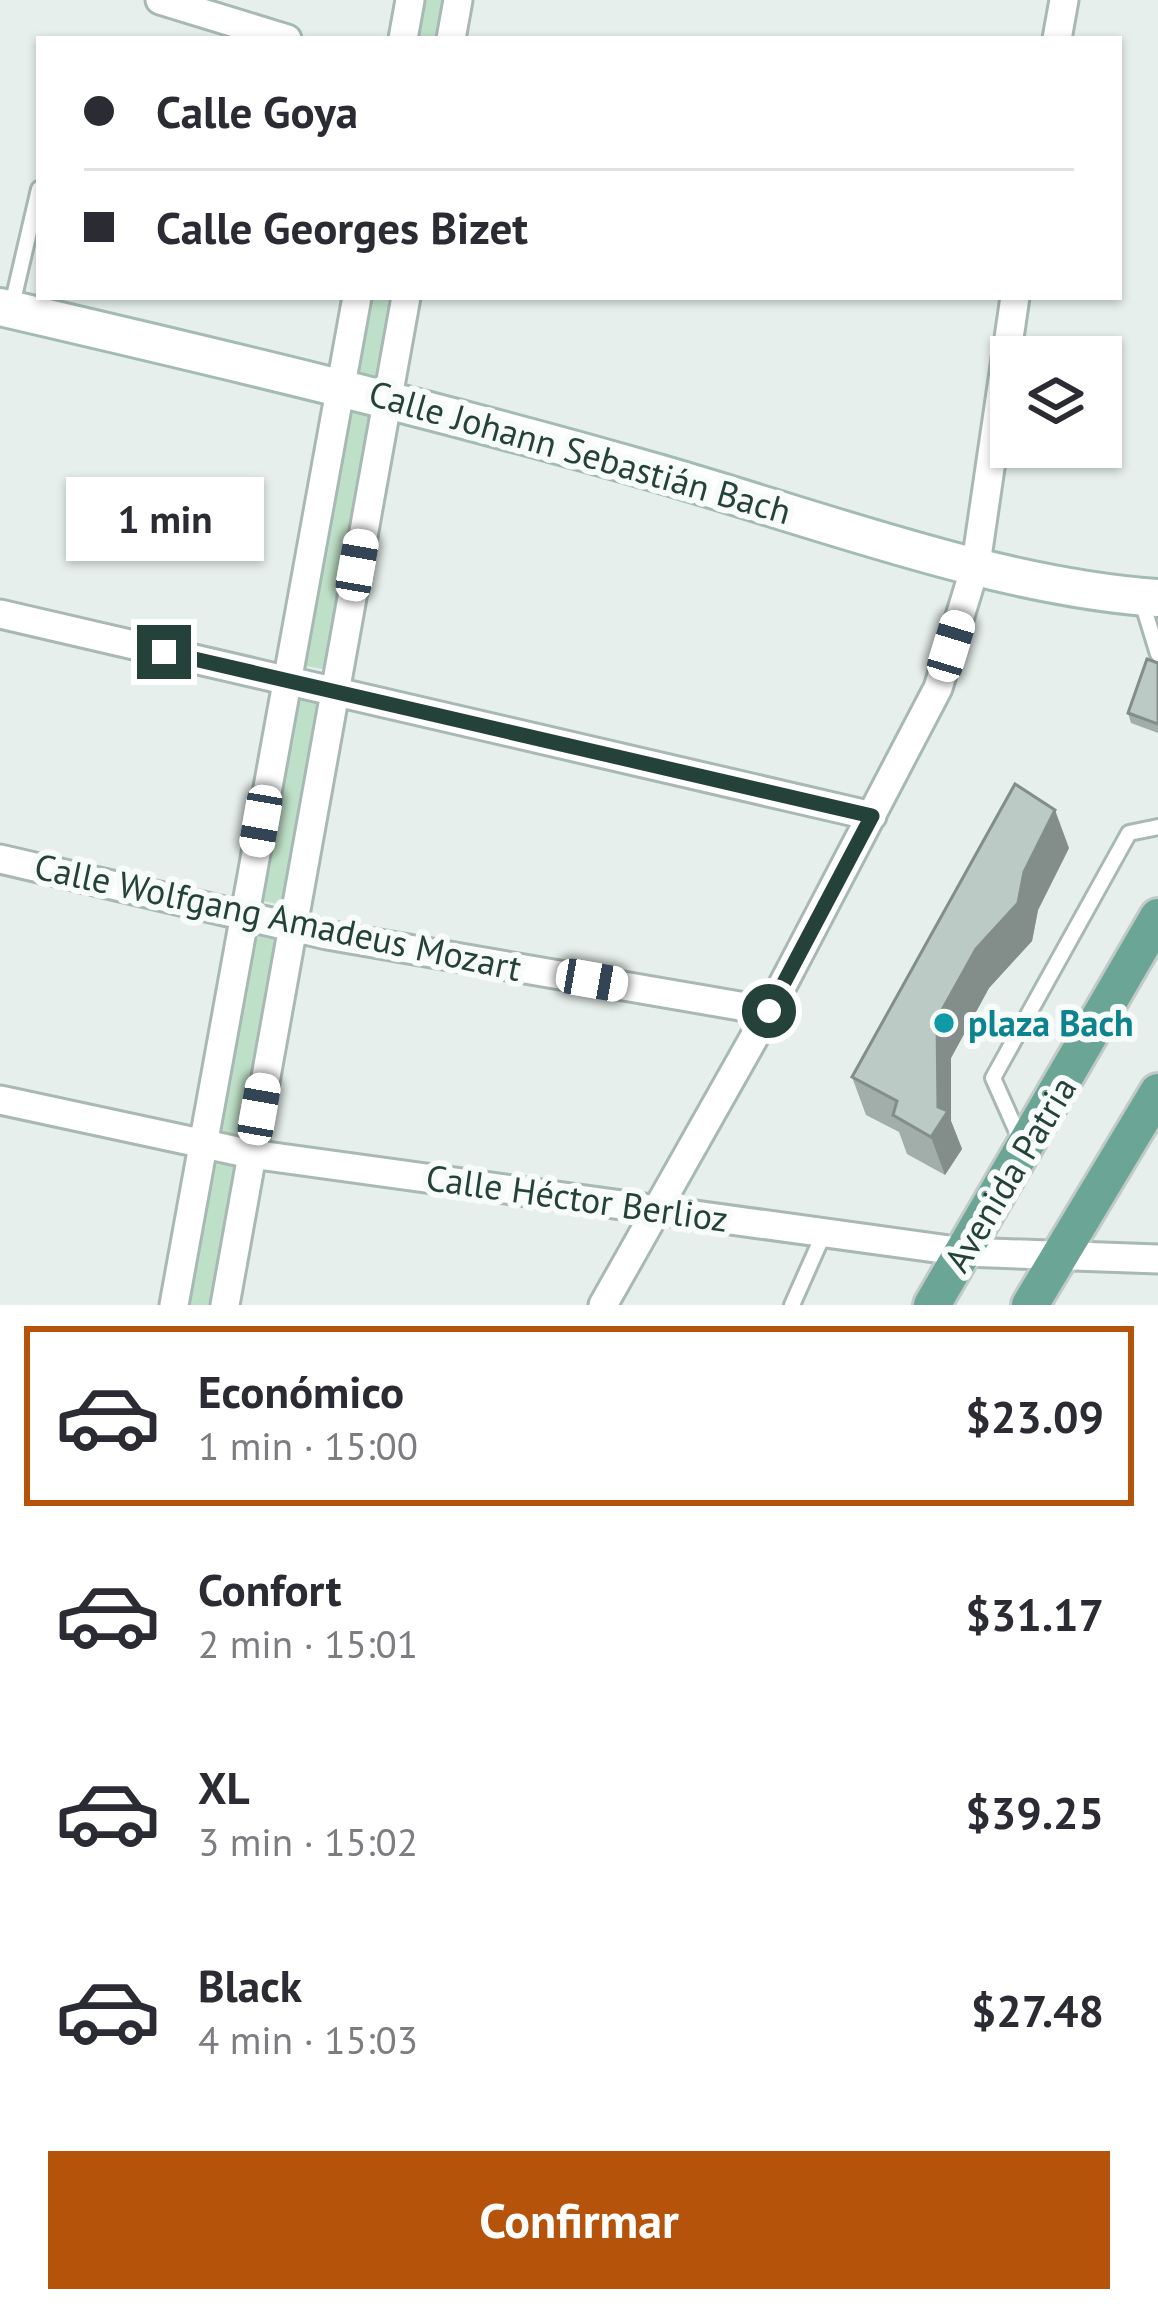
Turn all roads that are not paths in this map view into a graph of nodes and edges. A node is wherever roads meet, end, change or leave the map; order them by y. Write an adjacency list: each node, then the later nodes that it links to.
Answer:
1 (160, 0): 5 (street)
2 (410, 0): 6 (street)
3 (458, 0): 7 (street)
4 (1064, 0): 8 (street)
5 (277, 36)
6 (404, 36)
7 (452, 36)
8 (1058, 36)
9 (36, 200): 13 (lane)
10 (355, 300): 14 (street)
11 (405, 300): 15 (street)
12 (1015, 300): 16 (street)
13 (5, 308): 14 (street, Calle Johann Sebastián Bach)
14 (340, 386): 15 (street, Calle Johann Sebastián Bach); 20 (street)
15 (388, 397): 16 (street, Calle Johann Sebastián Bach); 21 (street)
16 (976, 564): 17 (street, Calle Johann Sebastián Bach); 22 (street)
17 (1150, 598): 19 (lane)
18 (0, 614): 20 (street)
19 (1158, 654)
20 (287, 681): 21 (street); 25 (street)
21 (334, 692): 22 (street); 27 (street)
22 (872, 816): 28 (street)
23 (1158, 826): 32 (lane)
24 (0, 859): 25 (street, Calle Wolfgang Amadeus Mozart)
25 (244, 915): 27 (street, Calle Wolfgang Amadeus Mozart); 31 (street)
26 (1158, 916): 32 (main road, Avenida Patria)
27 (292, 927): 28 (street, Calle Wolfgang Amadeus Mozart); 33 (street)
28 (769, 1011): 34 (street)
29 (1158, 1092): 37 (main road)
30 (0, 1100): 31 (street, Calle Héctor Berlioz)
31 (202, 1146): 33 (street, Calle Héctor Berlioz); 39 (street)
32 (1024, 1150): 36 (main road, Avenida Patria)
33 (250, 1154): 34 (street, Calle Héctor Berlioz); 40 (street)
34 (656, 1208): 35 (street, Calle Héctor Berlioz); 41 (street)
35 (825, 1232): 36 (street, Calle Héctor Berlioz); 42 (lane)
36 (964, 1252): 37 (street, Calle Héctor Berlioz); 43 (main road, Avenida Patria)
37 (1059, 1258): 38 (street, Calle Héctor Berlioz); 44 (main road)
38 (1158, 1259)
39 (174, 1305)
40 (224, 1305)
41 (603, 1305)
42 (792, 1305)
43 (932, 1305)
44 (1030, 1305)

